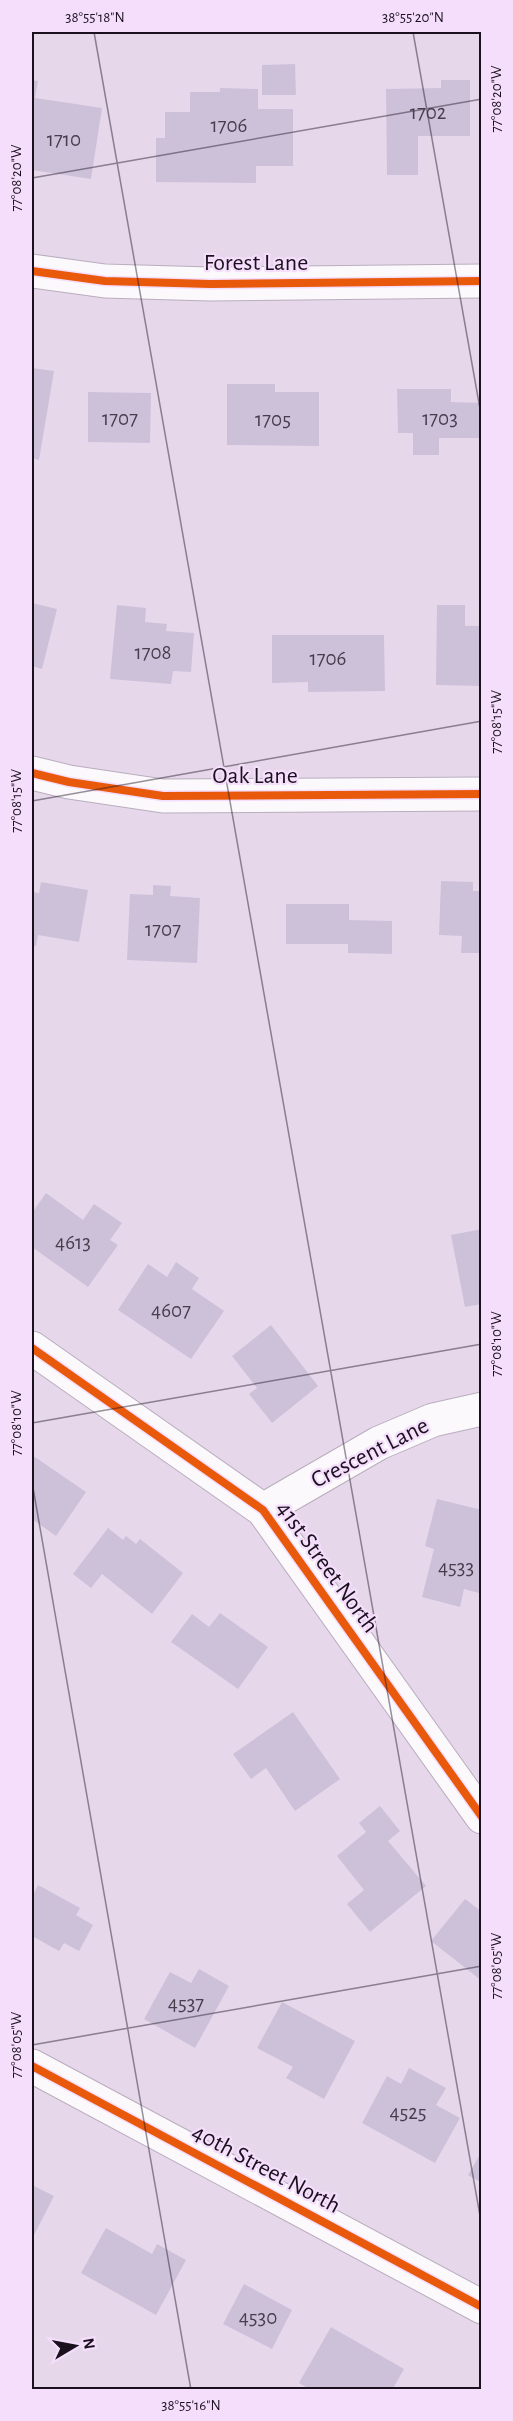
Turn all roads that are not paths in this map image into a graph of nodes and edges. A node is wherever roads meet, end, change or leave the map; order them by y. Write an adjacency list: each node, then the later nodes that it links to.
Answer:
1 (32, 271): 2 (street, Forest Lane)
2 (482, 281)
3 (32, 773): 4 (street, Oak Lane)
4 (482, 794)
5 (32, 1348): 7 (street, 41st Street North)
6 (482, 1409): 7 (street, Crescent Lane)
7 (263, 1510): 8 (street, 41st Street North)
8 (482, 1817)
9 (32, 2066): 10 (street, 40th Street North)
10 (482, 2307)

